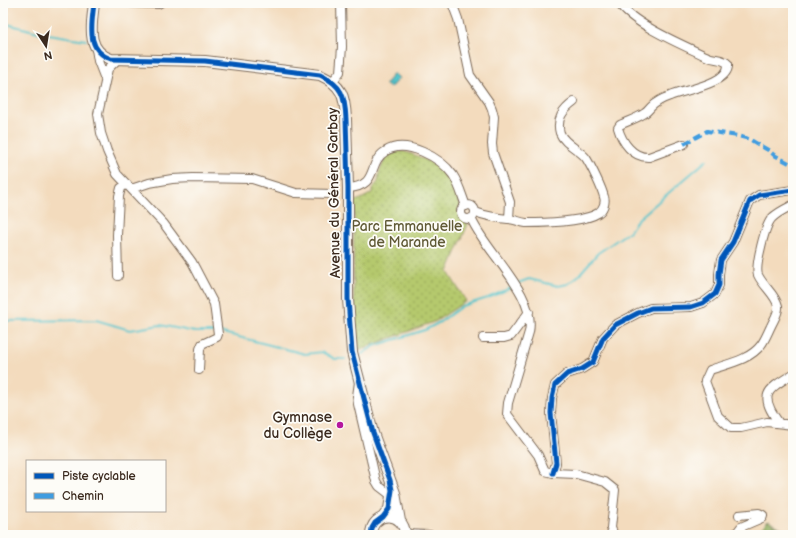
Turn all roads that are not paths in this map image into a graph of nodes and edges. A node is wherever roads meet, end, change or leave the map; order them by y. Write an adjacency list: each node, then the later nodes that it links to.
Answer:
1 (94, 3): 7 (main road)
2 (130, 3): 3 (street)
3 (160, 3)
4 (341, 3): 10 (street)
5 (452, 3): 19 (street)
6 (619, 3): 12 (street)
7 (96, 48): 8 (main road); 9 (street)
8 (117, 60): 9 (street); 10 (main road)
9 (105, 79): 13 (street)
10 (332, 82): 14 (main road, Avenue du Général Garbay)
11 (574, 102): 19 (street)
12 (684, 144)
13 (129, 187): 16 (street); 20 (street); 23 (street)
14 (348, 188): 18 (street); 25 (main road, Avenue du Général Garbay)
15 (793, 190): 28 (street)
16 (332, 194)
17 (793, 205): 26 (street)
18 (473, 215): 19 (street); 21 (street)
19 (509, 219)
20 (118, 276)
21 (529, 312): 22 (street); 28 (street)
22 (483, 338)
23 (199, 370)
24 (793, 374): 26 (street)
25 (359, 382): 29 (main road, Avenue du Général Garbay); 30 (street)
26 (779, 423): 27 (street)
27 (793, 425)
28 (553, 473): 37 (street)
29 (390, 480): 30 (main road, Avenue du Général Garbay); 33 (main road, Avenue du Général Garbay)
30 (392, 496): 32 (main road, Avenue du Général Garbay)
31 (739, 516): 38 (street)
32 (383, 517): 33 (main road); 34 (main road, Avenue du Général Garbay)
33 (400, 521): 35 (main road, Avenue du Général Garbay)
34 (371, 534)
35 (406, 534): 36 (street)
36 (430, 535)
37 (614, 535)
38 (735, 535)

